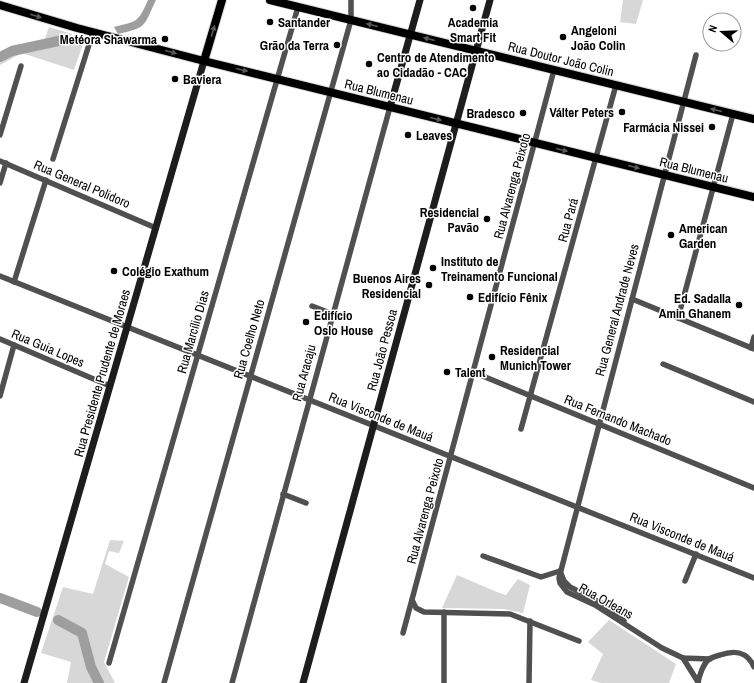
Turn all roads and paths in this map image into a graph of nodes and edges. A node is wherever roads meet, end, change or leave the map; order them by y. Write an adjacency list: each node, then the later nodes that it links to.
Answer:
1 (222, 0): 13 (main road, Rua Presidente Prudente de Moraes, one-way to 1)
2 (270, 0): 7 (main road, Rua Doutor João Colin)
3 (351, 0): 8 (street, Rua Coelho Neto)
4 (420, 0): 10 (street, Rua Aracaju)
5 (490, 0): 11 (street, Rua João Pessoa)
6 (0, 5): 9 (main road, Rua Blumenau, one-way to 9)
7 (298, 7): 8 (main road, Rua Doutor João Colin); 16 (street, Rua Marcílio Dias)
8 (351, 20): 10 (main road, Rua Doutor João Colin, one-way to 8); 18 (street, Rua Coelho Neto)
9 (93, 32): 13 (main road, Rua Blumenau, one-way to 13); 27 (street)
10 (410, 34): 11 (main road, Rua Doutor João Colin, one-way to 10); 20 (street, Rua Aracaju)
11 (476, 51): 15 (main road, Rua Doutor João Colin); 23 (street, Rua João Pessoa)
12 (696, 55): 19 (street, Rua General Andrade Neves)
13 (204, 61): 16 (main road, Rua Blumenau, one-way to 16); 34 (street, Rua Presidente Prudente de Moraes)
14 (21, 66): 24 (street)
15 (554, 70): 17 (main road, Rua Doutor João Colin); 25 (street, Rua Alvarenga Peixoto)
16 (278, 79): 18 (main road, Rua Blumenau); 47 (street, Rua Marcílio Dias)
17 (616, 85): 19 (main road, Rua Doutor João Colin); 26 (street, Rua Pará)
18 (331, 92): 20 (main road, Rua Blumenau); 50 (street, Rua Coelho Neto)
19 (683, 102): 21 (main road, Rua Doutor João Colin, one-way to 19); 29 (street, Rua General Andrade Neves)
20 (390, 107): 23 (main road, Rua Blumenau, one-way to 23); 39 (street, Rua Aracaju)
21 (733, 114): 22 (main road, Rua Doutor João Colin); 32 (street)
22 (754, 119)
23 (456, 124): 25 (main road, Rua Blumenau); 57 (street, Rua João Pessoa)
24 (0, 136)
25 (535, 143): 26 (main road, Rua Blumenau, one-way to 26); 49 (street, Rua Alvarenga Peixoto)
26 (596, 158): 29 (main road, Rua Blumenau, one-way to 29); 53 (street, Rua Pará)
27 (52, 159)
28 (3, 162): 30 (street, Rua General Polidoro); 31 (street)
29 (664, 175): 32 (main road, Rua Blumenau); 37 (street, Rua General Andrade Neves)
30 (46, 180): 34 (street, Rua General Polidoro); 36 (street)
31 (0, 183)
32 (713, 187): 33 (main road, Rua Blumenau); 41 (street)
33 (754, 197)
34 (156, 228): 42 (street, Rua Presidente Prudente de Moraes)
35 (0, 278): 36 (street, Rua Visconde de Mauá)
36 (14, 282): 42 (street, Rua Visconde de Mauá)
37 (632, 299): 41 (street); 56 (street, Rua General Andrade Neves)
38 (312, 306): 39 (street)
39 (333, 314): 40 (street); 54 (street, Rua Aracaju)
40 (343, 318)
41 (678, 318): 46 (street)
42 (127, 327): 47 (street, Rua Visconde de Mauá); 51 (street, Rua Presidente Prudente de Moraes)
43 (754, 337): 46 (street)
44 (0, 339): 45 (street, Rua Guia Lopes)
45 (14, 345): 51 (street, Rua Guia Lopes); 52 (street)
46 (753, 349)
47 (198, 355): 50 (street, Rua Visconde de Mauá); 76 (street, Rua Marcílio Dias)
48 (663, 364): 55 (street)
49 (473, 372): 53 (street, Rua Fernando Machado); 59 (street, Rua Alvarenga Peixoto)
50 (250, 376): 54 (street, Rua Visconde de Mauá); 80 (street, Rua Coelho Neto)
51 (110, 386): 79 (street, Rua Presidente Prudente de Moraes)
52 (0, 396)
53 (531, 396): 56 (street, Rua Fernando Machado); 58 (street, Rua Pará)
54 (309, 400): 57 (street, Rua Visconde de Mauá); 61 (street, Rua Aracaju)
55 (754, 402)
56 (598, 424): 60 (street, Rua Fernando Machado); 63 (street, Rua General Andrade Neves)
57 (374, 426): 59 (street, Rua Visconde de Mauá); 82 (street, Rua João Pessoa)
58 (521, 429)
59 (451, 456): 63 (street, Rua Visconde de Mauá); 69 (street, Rua Alvarenga Peixoto)
60 (754, 488)
61 (283, 494): 62 (street); 81 (street, Rua Aracaju)
62 (306, 503)
63 (577, 507): 64 (street, Rua Visconde de Mauá); 66 (street, Rua General Andrade Neves)
64 (696, 554): 67 (street, Rua Visconde de Mauá); 68 (street)
65 (483, 556): 66 (street)
66 (560, 571): 74 (street, Rua Orleans)
67 (754, 578)
68 (685, 581)
69 (412, 600): 70 (street); 72 (street, Rua Alvarenga Peixoto)
70 (444, 612): 71 (street); 83 (street)
71 (530, 621): 73 (street); 84 (street)
72 (403, 633)
73 (579, 641)
74 (683, 658): 75 (street, Rua Orleans); 78 (street)
75 (710, 659): 77 (street, Rua Orleans); 78 (street)
76 (109, 663)
77 (754, 667)
78 (698, 682)
79 (24, 683)
80 (164, 683)
81 (232, 683)
82 (303, 683)
83 (444, 683)
84 (529, 683)

